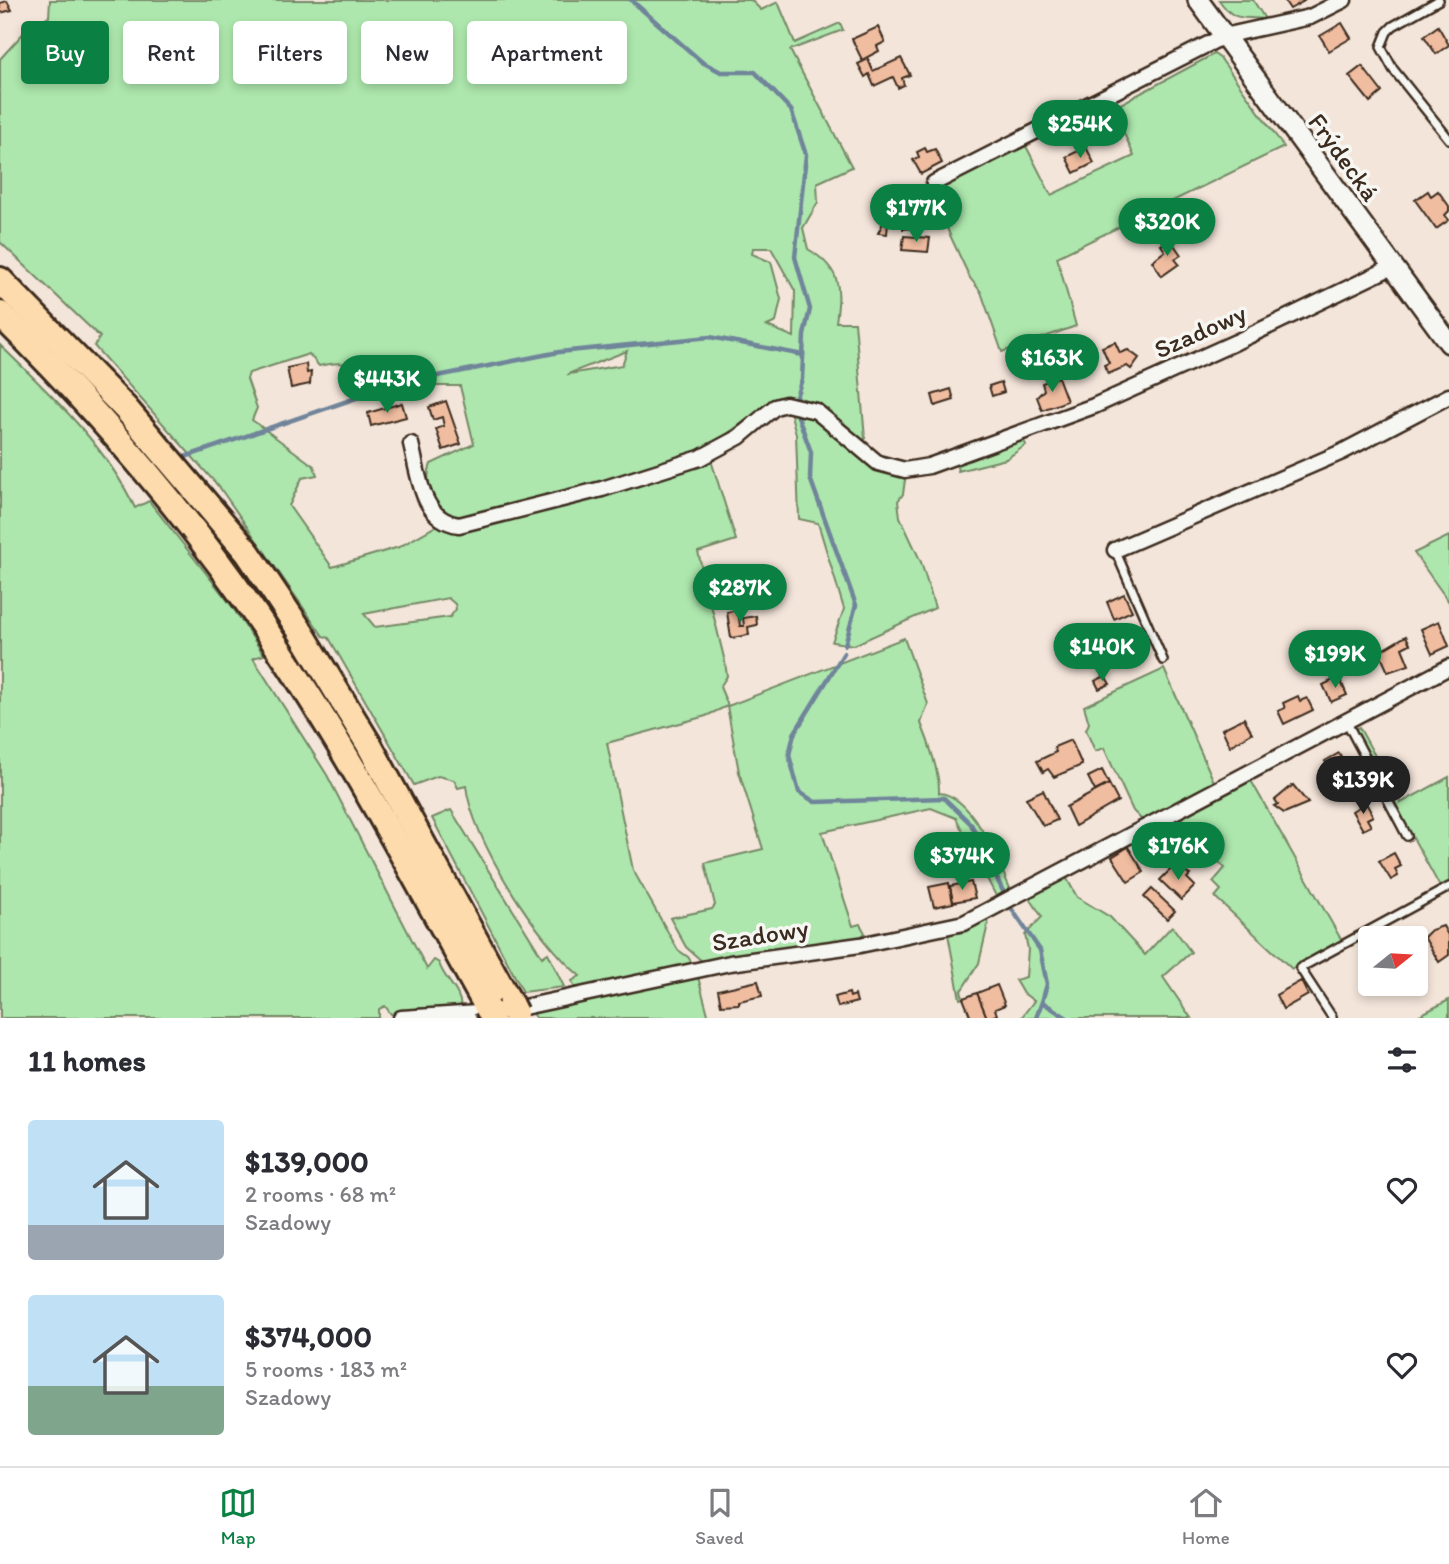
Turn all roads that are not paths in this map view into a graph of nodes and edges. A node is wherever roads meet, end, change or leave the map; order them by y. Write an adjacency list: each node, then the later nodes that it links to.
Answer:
1 (1198, 0): 4 (main road, Frýdecká)
2 (1344, 0): 4 (street)
3 (1439, 0): 5 (lane)
4 (1224, 36): 6 (street); 7 (main road, Frýdecká)
5 (1449, 139)
6 (934, 183)
7 (1392, 267): 10 (main road, Frýdecká); 12 (street, Szadowy)
8 (0, 280): 19 (highway)
9 (0, 314): 19 (highway)
10 (1449, 343)
11 (1449, 396): 13 (street)
12 (411, 444)
13 (1115, 550): 14 (lane)
14 (1163, 660)
15 (1449, 667): 16 (street)
16 (1346, 721): 17 (lane); 19 (street, Szadowy)
17 (1407, 836)
18 (1449, 887): 20 (lane)
19 (503, 1012): 21 (street, Szadowy)
20 (1332, 1017)
21 (401, 1018)

